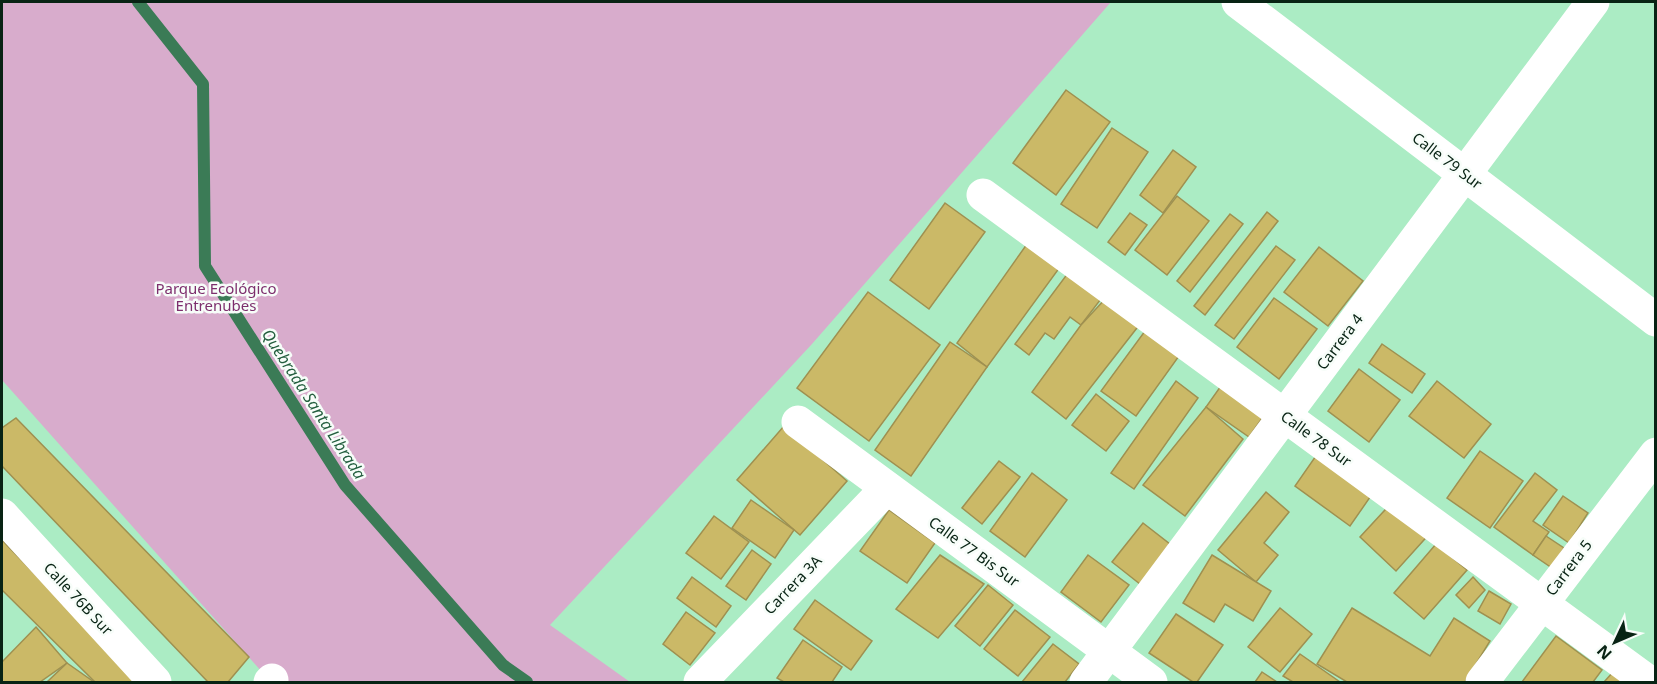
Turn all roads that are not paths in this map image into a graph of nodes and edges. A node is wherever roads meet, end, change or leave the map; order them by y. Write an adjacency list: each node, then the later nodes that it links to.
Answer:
1 (1238, 2): 3 (street, Calle 79 Sur)
2 (1593, 2): 3 (street, Carrera 4)
3 (1465, 174): 5 (street, Calle 79 Sur); 6 (street, Carrera 4)
4 (983, 195): 6 (street, Calle 78 Sur)
5 (1656, 320)
6 (1285, 416): 11 (street, Calle 78 Sur); 12 (street, Carrera 4)
7 (798, 422): 9 (street, Calle 77 Bis Sur)
8 (1656, 454): 11 (street, Carrera 5)
9 (887, 488): 12 (street, Calle 77 Bis Sur); 14 (street, Carrera 3A)
10 (2, 515): 13 (street, Calle 76B Sur)
11 (1542, 604): 17 (street, Carrera 5); 18 (street, Calle 78 Sur)
12 (1109, 652): 15 (street, Carrera 4); 16 (street, Calle 77 Bis Sur)
13 (155, 682)
14 (700, 682)
15 (1086, 682)
16 (1151, 682)
17 (1482, 682)
18 (1649, 682)

